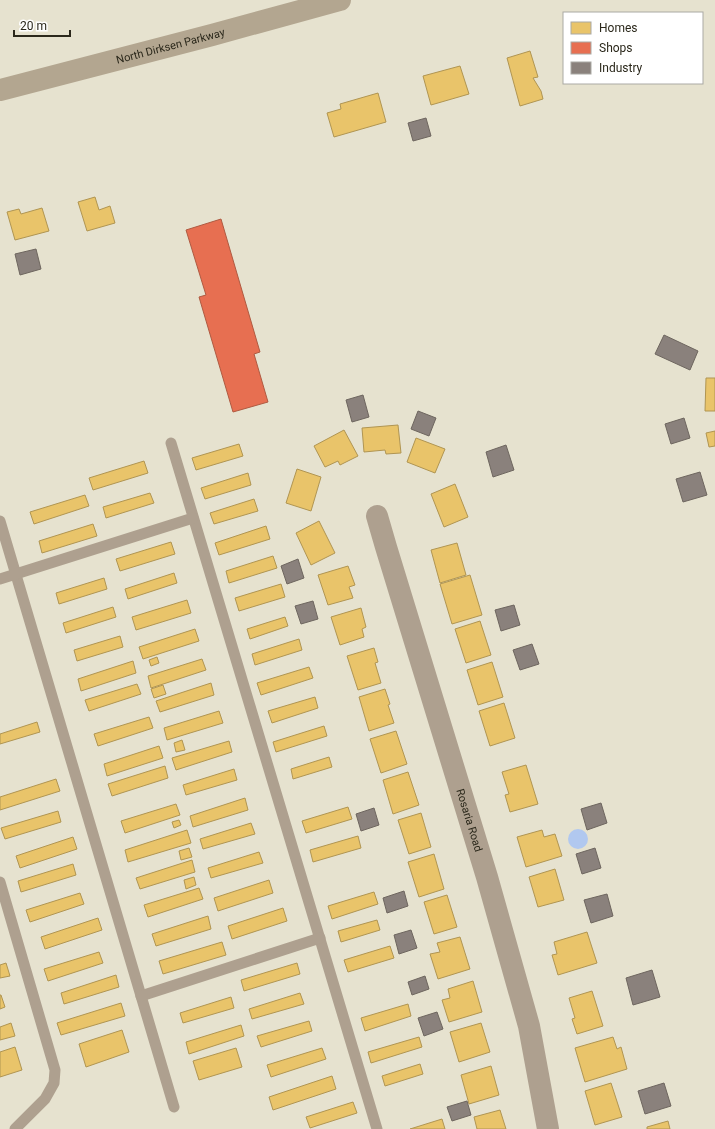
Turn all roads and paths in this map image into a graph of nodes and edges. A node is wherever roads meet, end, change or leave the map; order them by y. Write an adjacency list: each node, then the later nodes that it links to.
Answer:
1 (340, 0): 2 (main road, North Dirksen Parkway)
2 (0, 90)
3 (171, 443): 5 (lane)
4 (377, 516): 15 (street, Rosaria Road)
5 (193, 518): 7 (lane); 10 (lane)
6 (0, 521): 7 (lane)
7 (16, 574): 8 (lane); 11 (lane)
8 (0, 579)
9 (0, 882): 13 (lane)
10 (320, 938): 11 (lane); 14 (lane)
11 (141, 996): 12 (lane)
12 (174, 1107)
13 (15, 1129)
14 (377, 1129)
15 (548, 1129)

